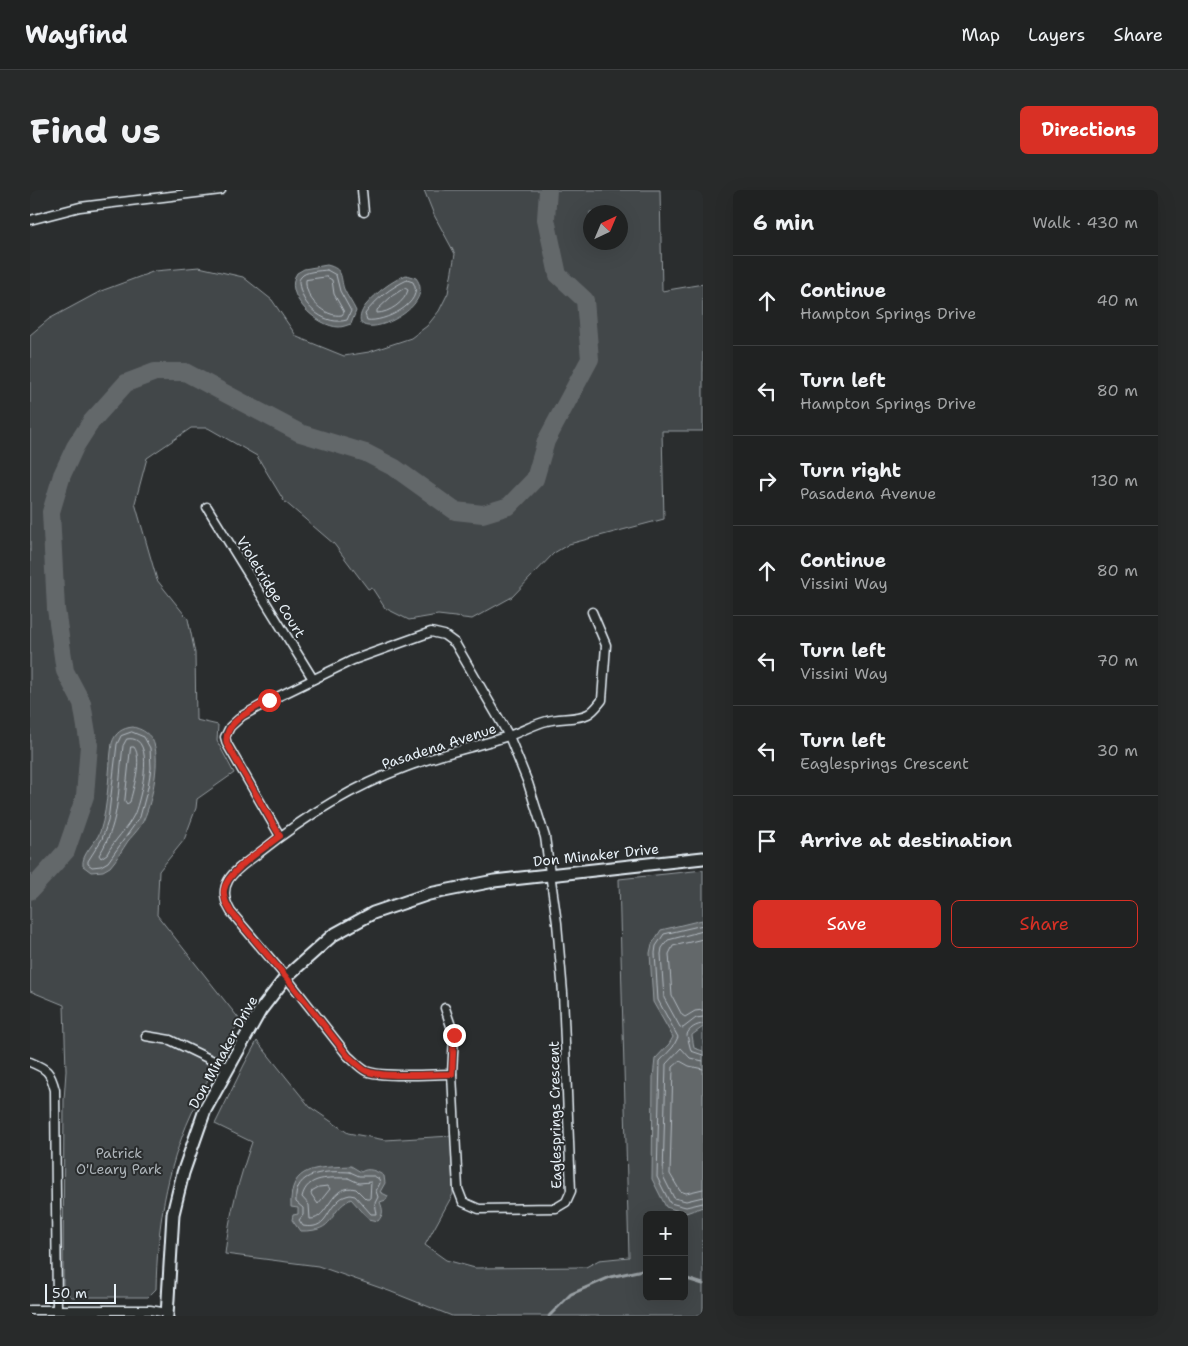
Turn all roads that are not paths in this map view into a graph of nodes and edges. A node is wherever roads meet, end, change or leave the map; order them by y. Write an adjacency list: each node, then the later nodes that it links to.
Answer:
1 (221, 190): 4 (street)
2 (362, 190): 3 (street)
3 (364, 212)
4 (30, 220)
5 (207, 507): 7 (street, Violetridge Court)
6 (592, 612): 8 (street, Pasadena Avenue)
7 (313, 679): 8 (street, Eaglesprings Crescent); 9 (street, Eaglesprings Crescent)
8 (509, 736): 9 (street, Pasadena Avenue); 11 (street, Eaglesprings Crescent)
9 (280, 836): 12 (street, Pasadena Avenue)
10 (703, 858): 11 (street, Don Minaker Drive)
11 (551, 875): 12 (street, Don Minaker Drive); 17 (street, Eaglesprings Crescent)
12 (286, 977): 16 (street, Don Minaker Drive); 17 (street, Pasadena Avenue)
13 (445, 1008): 17 (street, Eaglesprings Crescent)
14 (146, 1036): 16 (street)
15 (30, 1062): 19 (street)
16 (228, 1068): 20 (street, Don Minaker Drive)
17 (452, 1074)
18 (30, 1310): 19 (street)
19 (57, 1310): 20 (street)
20 (167, 1315)

